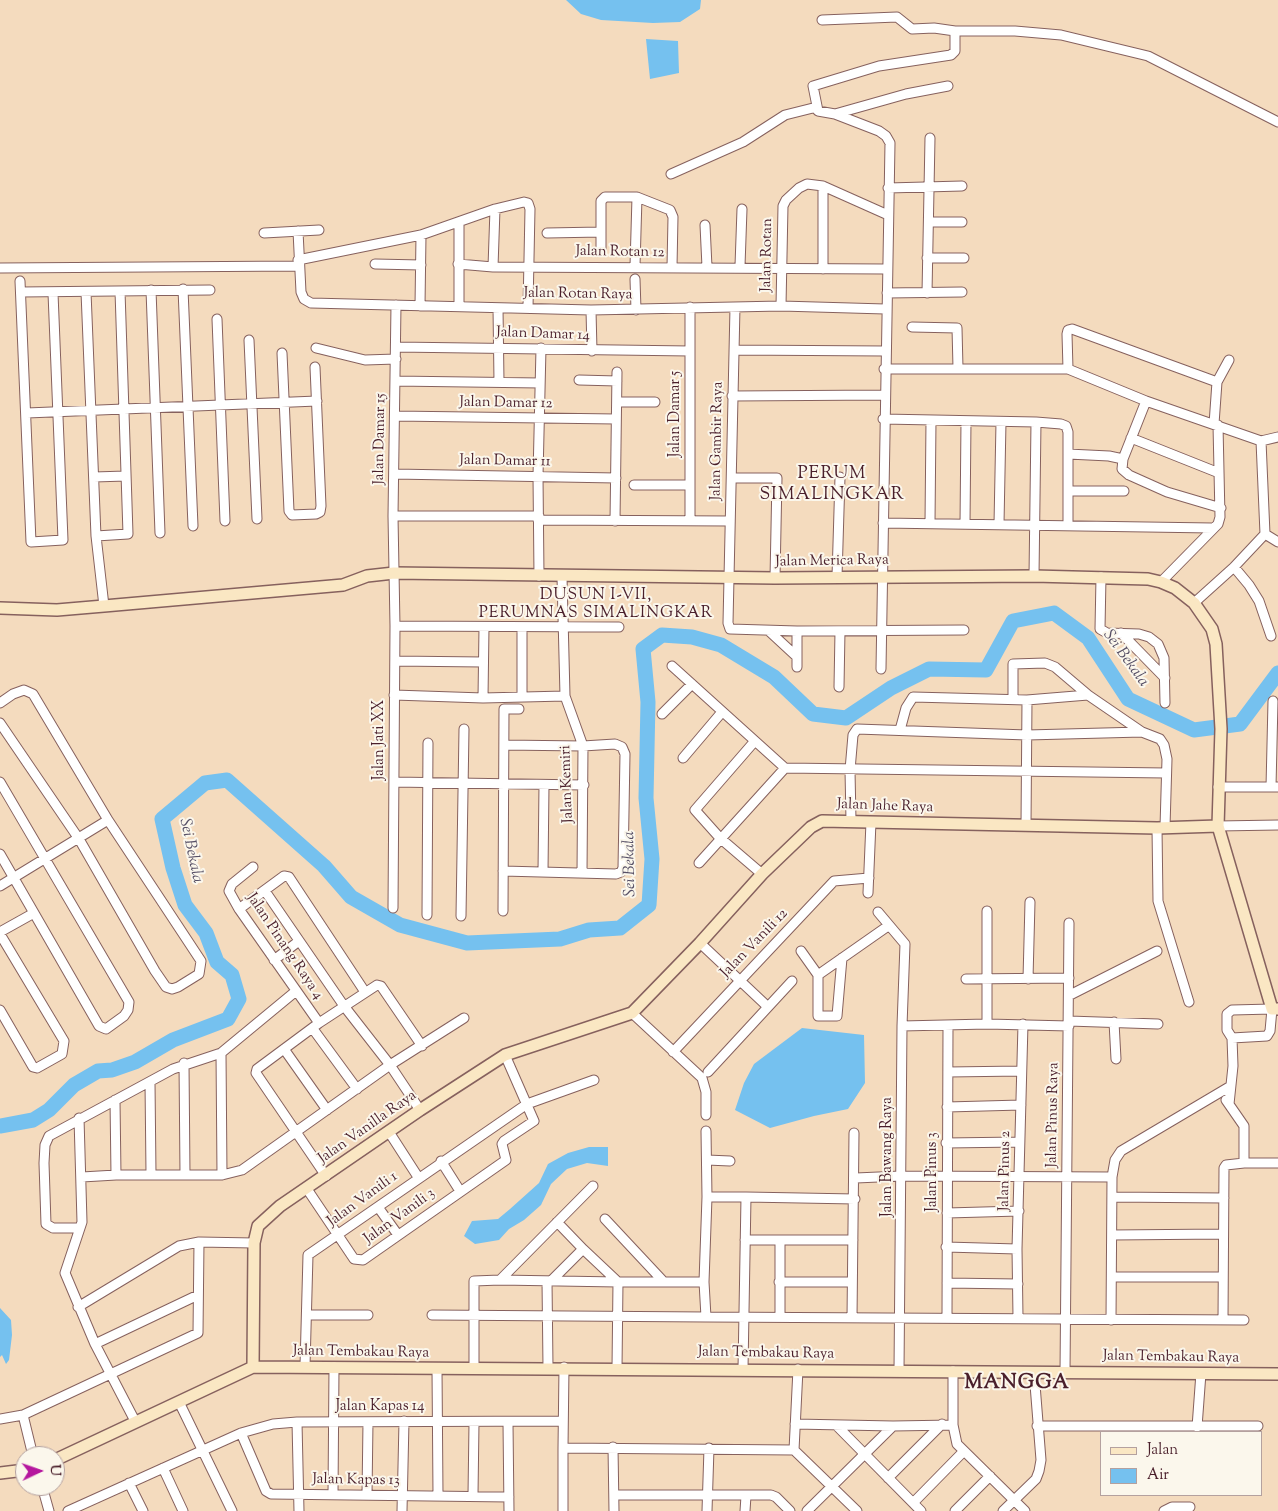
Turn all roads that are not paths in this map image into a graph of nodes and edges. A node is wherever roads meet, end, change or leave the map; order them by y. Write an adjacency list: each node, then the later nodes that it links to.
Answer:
1 (822, 20): 2 (street)
2 (955, 31): 4 (street); 6 (street)
3 (948, 86): 5 (street)
4 (817, 107): 5 (street); 8 (street)
5 (834, 114): 11 (street)
6 (1278, 122)
7 (930, 138): 12 (street)
8 (671, 174)
9 (823, 186): 16 (street); 40 (street, Jalan Rotan); 42 (street)
10 (962, 186): 12 (street)
11 (888, 188): 12 (street); 16 (street)
12 (930, 188): 18 (street)
13 (638, 198): 23 (street); 35 (street); 38 (street)
14 (495, 209): 17 (street); 34 (street); 37 (street)
15 (742, 209): 36 (street)
16 (888, 215): 43 (street)
17 (459, 222): 26 (street); 32 (street)
18 (929, 222): 19 (street); 28 (street)
19 (962, 222)
20 (706, 226): 39 (street)
21 (319, 230): 22 (street)
22 (298, 231): 25 (street); 30 (street, Jalan Rotan Raya)
23 (600, 232): 24 (street); 27 (street)
24 (547, 233)
25 (264, 234)
26 (421, 235): 30 (street); 33 (street)
27 (601, 251)
28 (927, 258): 29 (street); 55 (street)
29 (964, 258)
30 (298, 263): 41 (street); 56 (street, Jalan Rotan Raya)
31 (375, 264): 33 (street)
32 (458, 264): 37 (street, Jalan Rotan 12); 58 (street)
33 (421, 265): 57 (street)
34 (528, 265): 35 (street, Jalan Rotan 12); 37 (street, Jalan Rotan 12); 63 (street)
35 (635, 266): 38 (street, Jalan Rotan 12)
36 (740, 266): 39 (street, Jalan Rotan 12); 40 (street, Jalan Rotan 12)
37 (493, 267)
38 (672, 267): 39 (street, Jalan Rotan 12)
39 (708, 267)
40 (782, 267): 42 (street, Jalan Rotan 12); 59 (street, Jalan Rotan)
41 (0, 268)
42 (823, 269): 43 (street, Jalan Rotan 12)
43 (886, 269): 54 (street)
44 (635, 279): 66 (street)
45 (20, 281): 50 (street)
46 (151, 290): 47 (street); 49 (street); 100 (street)
47 (183, 290): 48 (street); 99 (street)
48 (210, 290)
49 (120, 291): 52 (street); 101 (street)
50 (21, 292): 51 (street); 104 (street)
51 (53, 292): 52 (street); 103 (street)
52 (86, 292): 102 (street)
53 (962, 292): 55 (street)
54 (887, 293): 55 (street); 64 (street)
55 (927, 293)
56 (396, 306): 57 (street, Jalan Rotan Raya); 70 (street, Jalan Damar 15)
57 (420, 306): 58 (street, Jalan Rotan Raya)
58 (459, 306): 62 (street, Jalan Rotan Raya)
59 (781, 306): 61 (street, Jalan Rotan Raya); 64 (street, Jalan Rotan Raya)
60 (690, 307): 61 (street, Jalan Rotan Raya); 66 (street, Jalan Rotan Raya); 76 (street, Jalan Damar 5)
61 (735, 307): 74 (street, Jalan Gambir Raya)
62 (498, 308): 63 (street, Jalan Rotan Raya); 72 (street)
63 (528, 308): 65 (street, Jalan Rotan Raya)
64 (886, 309): 77 (street)
65 (591, 310): 66 (street, Jalan Rotan Raya); 75 (street)
66 (636, 310)
67 (217, 319): 97 (street)
68 (912, 327): 83 (street)
69 (249, 340): 98 (street)
70 (396, 347): 72 (street, Jalan Damar 14); 79 (street, Jalan Damar 15)
71 (316, 348): 79 (street)
72 (498, 348): 73 (street, Jalan Damar 14); 87 (street)
73 (541, 348): 75 (street, Jalan Damar 14); 88 (street)
74 (734, 350): 77 (street); 91 (street, Jalan Gambir Raya)
75 (592, 351): 76 (street, Jalan Damar 14)
76 (690, 351): 128 (street, Jalan Damar 5)
77 (885, 351): 82 (street)
78 (282, 353): 94 (street)
79 (396, 360): 86 (street, Jalan Damar 15)
80 (1230, 360): 89 (street)
81 (315, 367): 92 (street)
82 (884, 368): 83 (street); 90 (street)
83 (958, 368): 84 (street)
84 (1068, 370): 89 (street); 93 (street)
85 (580, 380): 95 (street)
86 (395, 381): 87 (street); 105 (street, Jalan Damar 15)
87 (499, 382): 88 (street)
88 (540, 382): 106 (street)
89 (1217, 382): 113 (street)
90 (884, 395): 91 (street); 108 (street)
91 (732, 396): 126 (street, Jalan Gambir Raya)
92 (317, 401): 94 (street); 94 (street)
93 (1146, 401): 113 (street); 115 (street)
94 (284, 402): 98 (street)
95 (618, 402): 96 (street); 107 (street)
96 (655, 402)
97 (220, 404): 98 (street); 99 (street); 136 (street)
98 (252, 404): 134 (street)
99 (188, 405): 100 (street); 144 (street)
100 (155, 407): 101 (street); 147 (street)
101 (123, 408): 102 (street); 121 (street)
102 (90, 410): 103 (street); 123 (street)
103 (58, 412): 104 (street); 104 (street)
104 (27, 413)
105 (395, 416): 106 (street, Jalan Damar 12); 120 (street, Jalan Damar 15)
106 (539, 418): 107 (street, Jalan Damar 12); 122 (street)
107 (616, 419): 125 (street)
108 (884, 419): 109 (street); 139 (street)
109 (931, 420): 110 (street); 140 (street)
110 (966, 421): 111 (street); 141 (street)
111 (1001, 422): 112 (street); 142 (street)
112 (1036, 422): 117 (street); 143 (street)
113 (1216, 424): 116 (street); 119 (street)
114 (1278, 437): 116 (street)
115 (1132, 438): 118 (street); 119 (street)
116 (1261, 441): 148 (street)
117 (1068, 454): 118 (street); 129 (street)
118 (1123, 460): 131 (street)
119 (1219, 473): 131 (street)
120 (394, 474): 122 (street, Jalan Damar 11); 132 (street, Jalan Damar 15)
121 (126, 476): 123 (street); 149 (street)
122 (538, 476): 125 (street, Jalan Damar 11); 133 (street)
123 (94, 477): 149 (street)
124 (840, 477): 158 (street)
125 (616, 478): 135 (street)
126 (732, 478): 138 (street, Jalan Gambir Raya); 160 (street)
127 (634, 485): 128 (street)
128 (690, 485): 137 (street, Jalan Damar 5)
129 (1068, 491): 130 (street); 145 (street)
130 (1124, 491)
131 (1221, 508): 146 (street)
132 (393, 516): 133 (street); 152 (street, Jalan Damar 15)
133 (538, 518): 135 (street); 153 (street)
134 (257, 519)
135 (615, 520): 137 (street)
136 (225, 521)
137 (690, 521): 138 (street)
138 (730, 521): 154 (street, Jalan Gambir Raya)
139 (883, 523): 140 (street); 155 (street)
140 (930, 523): 141 (street)
141 (965, 524): 142 (street)
142 (999, 524): 143 (street)
143 (1034, 525): 145 (street); 156 (street)
144 (193, 526)
145 (1068, 526): 146 (street)
146 (1212, 528): 161 (street)
147 (160, 533)
148 (1265, 534): 150 (street); 151 (street)
149 (96, 536): 163 (street)
150 (1278, 542)
151 (1234, 567): 162 (street); 176 (street)
152 (394, 573): 153 (street, Jalan Merica Raya); 163 (street, Jalan Merica Raya); 165 (street, Jalan Jati XX)
153 (539, 576): 157 (street, Jalan Merica Raya)
154 (730, 576): 157 (street, Jalan Merica Raya); 160 (street, Jalan Merica Raya); 170 (street, Jalan Gambir Raya)
155 (881, 576): 156 (street, Jalan Merica Raya); 158 (street, Jalan Merica Raya); 174 (street)
156 (1034, 576): 159 (street, Jalan Merica Raya)
157 (562, 577): 169 (street, Jalan Kemiri)
158 (837, 577): 160 (street, Jalan Merica Raya)
159 (1100, 577): 161 (street, Jalan Merica Raya); 175 (street)
160 (775, 578)
161 (1161, 582): 162 (street, Jalan Merica Raya)
162 (1194, 603): 221 (street, Jalan Merica Raya)
163 (104, 606): 164 (street, Jalan Merica Raya)
164 (0, 608)
165 (395, 626): 166 (street); 178 (street, Jalan Jati XX)
166 (484, 626): 167 (street); 179 (street)
167 (522, 627): 169 (street); 189 (street)
168 (619, 627): 169 (street)
169 (562, 628): 187 (street, Jalan Kemiri)
170 (769, 630): 172 (street); 177 (street)
171 (964, 630): 174 (street)
172 (796, 631): 173 (street); 177 (street)
173 (840, 631): 174 (street); 185 (street)
174 (882, 631): 182 (street)
175 (1121, 633): 183 (street); 183 (street)
176 (1271, 636)
177 (796, 656): 181 (street)
178 (395, 661): 179 (street); 186 (street, Jalan Jati XX)
179 (483, 662): 190 (street)
180 (672, 666): 184 (street)
181 (797, 668)
182 (881, 669)
183 (1165, 678): 195 (street)
184 (692, 684): 197 (street); 198 (street)
185 (839, 687)
186 (394, 695): 190 (street); 215 (street, Jalan Jati XX)
187 (565, 696): 189 (street); 207 (street, Jalan Kemiri)
188 (1088, 696): 191 (street); 192 (street); 202 (street)
189 (522, 697): 190 (street)
190 (483, 698)
191 (1013, 699): 192 (street); 201 (street)
192 (1027, 700): 203 (street)
193 (1273, 701): 208 (street)
194 (0, 703): 223 (street)
195 (1165, 703)
196 (519, 709): 206 (street)
197 (722, 712): 204 (street); 209 (street)
198 (662, 714)
199 (0, 723): 231 (street)
200 (464, 729): 217 (street)
201 (900, 730): 203 (street); 211 (street)
202 (1142, 732): 203 (street); 213 (street)
203 (1027, 735): 212 (street)
204 (754, 742): 210 (street); 230 (street)
205 (428, 743): 216 (street)
206 (504, 745): 207 (street); 218 (street)
207 (583, 746): 220 (street, Jalan Kemiri); 238 (street)
208 (1275, 747): 222 (street)
209 (684, 758)
210 (785, 768): 211 (street); 230 (street)
211 (850, 770): 212 (street); 224 (street)
212 (1027, 772): 213 (street); 226 (street)
213 (1166, 773): 229 (street)
214 (0, 782): 233 (street)
215 (394, 782): 216 (street); 246 (street, Jalan Jati XX)
216 (428, 782): 217 (street); 252 (street)
217 (464, 784): 218 (street); 253 (street)
218 (504, 784): 219 (street); 236 (street)
219 (544, 785): 220 (street); 237 (street)
220 (584, 785): 238 (street, Jalan Kemiri)
221 (1218, 787): 222 (street); 227 (street, Jalan Merica Raya)
222 (1274, 787)
223 (108, 820): 231 (street); 231 (street)
224 (851, 821): 225 (street, Jalan Jahe Raya); 239 (street, Jalan Jahe Raya)
225 (871, 822): 226 (street, Jalan Jahe Raya); 241 (street)
226 (1026, 825): 229 (street, Jalan Jahe Raya)
227 (1218, 826): 228 (street); 229 (street, Jalan Jahe Raya); 276 (street, Jalan Merica Raya)
228 (1277, 826)
229 (1161, 827): 273 (street)
230 (720, 838): 234 (street); 239 (street)
231 (79, 839): 233 (street)
232 (0, 854): 240 (street)
233 (46, 859): 240 (street); 251 (street)
234 (699, 863)
235 (253, 868): 247 (street, Jalan Pinang Raya 4)
236 (503, 871): 237 (street); 248 (street)
237 (543, 872): 238 (street)
238 (582, 873)
239 (762, 874): 258 (street, Jalan Jahe Raya)
240 (15, 878): 242 (street); 251 (street)
241 (869, 878): 244 (street); 268 (street, Jalan Vanili 12)
242 (0, 886)
243 (265, 892): 247 (street); 257 (street); 271 (street)
244 (868, 893)
245 (1030, 902): 267 (street)
246 (393, 908)
247 (239, 909): 262 (street, Jalan Pinang Raya 4)
248 (503, 911)
249 (987, 911): 264 (street)
250 (878, 912): 255 (street)
251 (34, 913): 256 (street)
252 (427, 915)
253 (461, 916)
254 (1069, 923): 265 (street, Jalan Pinus Raya)
255 (888, 926): 261 (street); 286 (street, Jalan Bawang Raya)
256 (0, 933): 277 (street)
257 (299, 941): 262 (street); 274 (street)
258 (700, 943): 268 (street); 278 (street, Jalan Jahe Raya)
259 (1157, 951): 272 (street)
260 (801, 952): 263 (street)
261 (842, 958): 263 (street); 263 (street)
262 (274, 960): 270 (street, Jalan Pinang Raya 4)
263 (818, 975)
264 (988, 978): 266 (street); 267 (street); 281 (street)
265 (1069, 978): 267 (street); 272 (street, Jalan Pinus Raya)
266 (966, 979)
267 (1028, 979)
268 (740, 980): 275 (street); 291 (street, Jalan Vanili 12)
269 (792, 981): 275 (street)
270 (296, 991): 285 (street, Jalan Pinang Raya 4); 292 (street)
271 (365, 992): 274 (street); 289 (street)
272 (1070, 995): 283 (street, Jalan Pinus Raya)
273 (1189, 1002)
274 (344, 1006): 285 (street); 296 (street)
275 (768, 1007): 298 (street)
276 (1275, 1009): 288 (street); 288 (street)
277 (0, 1010)
278 (632, 1013): 291 (street); 293 (street, Jalan Vanilla Raya)
279 (464, 1018): 289 (street)
280 (1114, 1022): 283 (street); 284 (street); 294 (street)
281 (987, 1024): 282 (street); 287 (street)
282 (1023, 1024): 283 (street); 297 (street, Jalan Pinus 2)
283 (1069, 1024): 335 (street, Jalan Pinus Raya)
284 (1158, 1024)
285 (316, 1026): 290 (street); 303 (street, Jalan Pinang Raya 4)
286 (902, 1026): 287 (street); 330 (street, Jalan Bawang Raya)
287 (948, 1026): 299 (street, Jalan Pinus 3)
288 (1232, 1038): 302 (street)
289 (422, 1046): 296 (street)
290 (284, 1049): 310 (street); 316 (street)
291 (673, 1052): 312 (street)
292 (220, 1053): 295 (street); 328 (street)
293 (505, 1054): 306 (street); 311 (street, Jalan Vanilla Raya)
294 (1116, 1059)
295 (184, 1063): 301 (street); 327 (street)
296 (390, 1065): 303 (street); 311 (street)
297 (1021, 1071): 299 (street); 308 (street, Jalan Pinus 2)
298 (708, 1072)
299 (948, 1072): 309 (street, Jalan Pinus 3)
300 (594, 1080): 306 (street, Jalan Vanili 1)
301 (150, 1082): 305 (street); 325 (street)
302 (1229, 1087): 304 (street); 307 (street)
303 (358, 1089): 310 (street)
304 (1220, 1092): 307 (street); 336 (street)
305 (115, 1100): 313 (street); 326 (street)
306 (527, 1104): 321 (street, Jalan Vanili 1); 340 (street, Jalan Vanili 3)
307 (1229, 1104): 323 (street)
308 (1021, 1106): 309 (street); 318 (street, Jalan Pinus 2)
309 (947, 1107): 319 (street, Jalan Pinus 3)
310 (327, 1110): 316 (street)
311 (420, 1110): 315 (street, Jalan Vanilla Raya)
312 (706, 1115)
313 (79, 1118): 331 (street); 351 (street)
314 (706, 1131): 320 (street)
315 (389, 1132): 329 (street, Jalan Vanilla Raya); 332 (street)
316 (296, 1133): 328 (street); 329 (street)
317 (854, 1133): 337 (street)
318 (1019, 1142): 319 (street); 334 (street, Jalan Pinus 2)
319 (946, 1143): 333 (street, Jalan Pinus 3)
320 (707, 1160): 322 (street); 341 (street)
321 (441, 1161): 332 (street, Jalan Vanili 1); 340 (street)
322 (730, 1162)
323 (1244, 1163): 324 (street); 344 (street)
324 (1278, 1163)
325 (151, 1174): 326 (street); 327 (street)
326 (116, 1175): 331 (street)
327 (185, 1175): 328 (street)
328 (222, 1175)
329 (326, 1176): 339 (street, Jalan Vanilla Raya)
330 (901, 1176): 333 (street); 337 (street); 389 (street, Jalan Bawang Raya)
331 (82, 1177): 351 (street)
332 (418, 1177): 346 (street, Jalan Vanili 1)
333 (948, 1177): 334 (street); 348 (street, Jalan Pinus 3)
334 (1019, 1177): 335 (street); 347 (street, Jalan Pinus 2)
335 (1066, 1177): 336 (street); 390 (street, Jalan Pinus Raya)
336 (1112, 1177): 343 (street)
337 (856, 1178): 345 (street)
338 (593, 1186): 350 (street)
339 (307, 1189): 353 (street, Jalan Vanili 3); 360 (street, Jalan Vanilla Raya)
340 (460, 1190): 354 (street, Jalan Vanili 3)
341 (707, 1197): 342 (street); 370 (street)
342 (746, 1197): 345 (street); 356 (street)
343 (1112, 1197): 344 (street); 355 (street)
344 (1224, 1198): 352 (street)
345 (854, 1199): 358 (street)
346 (378, 1207): 353 (street, Jalan Vanili 1); 354 (street)
347 (1019, 1211): 348 (street); 363 (street, Jalan Pinus 2)
348 (947, 1213): 361 (street, Jalan Pinus 3)
349 (605, 1219): 368 (street)
350 (557, 1222): 362 (street); 366 (street)
351 (79, 1228): 376 (street)
352 (1224, 1234): 355 (street); 365 (street)
353 (339, 1235): 354 (street, Jalan Vanili 3); 377 (street, Jalan Vanili 1)
354 (398, 1235)
355 (1112, 1235): 364 (street)
356 (745, 1240): 357 (street); 384 (street)
357 (780, 1240): 358 (street); 371 (street)
358 (853, 1240): 372 (street)
359 (199, 1242): 360 (street); 375 (street); 376 (street)
360 (254, 1243): 396 (street, Jalan Vanilla Raya)
361 (946, 1247): 363 (street); 373 (street, Jalan Pinus 3)
362 (583, 1249): 367 (street); 369 (street)
363 (1017, 1249): 374 (street, Jalan Pinus 2)
364 (1112, 1277): 365 (street); 391 (street)
365 (1222, 1277): 392 (street)
366 (500, 1280): 367 (street); 380 (street)
367 (549, 1280): 369 (street); 382 (street)
368 (663, 1281): 369 (street); 370 (street)
369 (618, 1282): 381 (street)
370 (704, 1282): 383 (street)
371 (779, 1282): 372 (street); 385 (street)
372 (852, 1282): 387 (street)
373 (947, 1283): 374 (street); 386 (street, Jalan Pinus 3)
374 (1018, 1284): 388 (street, Jalan Pinus 2)
375 (198, 1295): 394 (street); 411 (street)
376 (78, 1307): 394 (street)
377 (307, 1315): 378 (street); 395 (street, Jalan Vanili 1)
378 (368, 1315)
379 (432, 1315): 380 (street)
380 (473, 1315): 382 (street); 402 (street)
381 (618, 1316): 382 (street); 383 (street); 400 (street)
382 (546, 1317): 398 (street)
383 (706, 1317): 384 (street)
384 (746, 1317): 385 (street); 403 (street)
385 (780, 1317): 387 (street)
386 (947, 1317): 388 (street); 389 (street)
387 (852, 1318): 389 (street)
388 (1018, 1318): 390 (street)
389 (901, 1319): 405 (street, Jalan Bawang Raya)
390 (1065, 1319): 391 (street); 408 (street, Jalan Pinus Raya)
391 (1111, 1320): 392 (street)
392 (1223, 1320): 393 (street)
393 (1244, 1320)
394 (96, 1344): 411 (street)
395 (305, 1366): 396 (street, Jalan Tembakau Raya); 397 (street, Jalan Tembakau Raya)
396 (253, 1367): 412 (street)
397 (334, 1367): 401 (street, Jalan Tembakau Raya); 418 (street)
398 (548, 1367): 399 (street, Jalan Tembakau Raya); 402 (street, Jalan Tembakau Raya)
399 (564, 1367): 400 (street, Jalan Tembakau Raya); 421 (street)
400 (617, 1368): 403 (street, Jalan Tembakau Raya)
401 (438, 1369): 402 (street, Jalan Tembakau Raya); 416 (street)
402 (474, 1369)
403 (743, 1369): 404 (street, Jalan Tembakau Raya)
404 (798, 1369): 405 (street, Jalan Tembakau Raya); 424 (street)
405 (899, 1371): 406 (street, Jalan Tembakau Raya)
406 (953, 1371): 407 (street, Jalan Tembakau Raya); 426 (street)
407 (1034, 1372): 408 (street, Jalan Tembakau Raya); 429 (street)
408 (1065, 1372): 409 (street, Jalan Tembakau Raya)
409 (1201, 1373): 410 (street, Jalan Tembakau Raya); 431 (street)
410 (1278, 1374)
411 (111, 1375): 413 (street); 415 (street)
412 (178, 1402): 415 (street); 438 (street)
413 (23, 1416): 414 (street); 434 (street)
414 (0, 1419)
415 (135, 1421): 441 (street)
416 (439, 1421): 420 (street, Jalan Kapas 14); 422 (street, Jalan Kapas 14); 454 (street)
417 (297, 1422): 418 (street, Jalan Kapas 14); 433 (street, Jalan Kapas 14); 450 (street)
418 (332, 1422): 419 (street, Jalan Kapas 14); 451 (street)
419 (368, 1422): 420 (street, Jalan Kapas 14); 452 (street)
420 (404, 1422): 453 (street)
421 (562, 1422): 423 (street, Jalan Kapas 14); 436 (street)
422 (474, 1423): 423 (street, Jalan Kapas 14); 455 (street)
423 (508, 1423): 458 (street)
424 (795, 1424): 427 (street); 439 (street)
425 (942, 1424): 426 (street); 428 (street); 447 (street)
426 (953, 1424): 440 (street)
427 (836, 1425): 428 (street); 442 (street)
428 (893, 1426): 442 (street)
429 (1037, 1426): 431 (street); 461 (street)
430 (1258, 1426): 432 (street)
431 (1193, 1429): 432 (street)
432 (1226, 1430)
433 (241, 1433): 438 (street, Jalan Kapas 14); 450 (street, Jalan Kapas 13)
434 (30, 1446)
435 (613, 1447): 436 (street); 437 (street); 456 (street)
436 (563, 1448): 472 (street)
437 (708, 1448): 439 (street); 459 (street)
438 (202, 1450): 443 (street, Jalan Kapas 14); 468 (street)
439 (794, 1450): 449 (street)
440 (964, 1451): 446 (street); 462 (street)
441 (65, 1455)
442 (866, 1455): 447 (street); 449 (street)
443 (163, 1468): 448 (street, Jalan Kapas 14); 467 (street)
444 (15, 1471): 445 (street)
445 (0, 1473)
446 (990, 1476): 461 (street); 480 (street)
447 (888, 1478): 462 (street)
448 (129, 1484): 465 (street, Jalan Kapas 14); 466 (street)
449 (833, 1487): 477 (street); 478 (street)
450 (299, 1493): 451 (street, Jalan Kapas 13); 469 (street)
451 (333, 1495): 452 (street, Jalan Kapas 13)
452 (367, 1495): 453 (street, Jalan Kapas 13)
453 (402, 1495): 454 (street, Jalan Kapas 13); 470 (street)
454 (438, 1495): 455 (street, Jalan Kapas 13)
455 (473, 1495): 458 (street, Jalan Kapas 13)
456 (614, 1495): 459 (street); 473 (street)
457 (45, 1496): 464 (street)
458 (509, 1496): 471 (street)
459 (707, 1496): 460 (street); 474 (street)
460 (746, 1496): 475 (street); 476 (street)
461 (1014, 1500): 481 (street); 482 (street)
462 (913, 1503): 479 (street)
463 (1190, 1507): 483 (street)
464 (49, 1511)
465 (68, 1511)
466 (143, 1511)
467 (183, 1511)
468 (232, 1511)
469 (300, 1511)
470 (402, 1511)
471 (509, 1511)
472 (563, 1511)
473 (614, 1511)
474 (707, 1511)
475 (744, 1511)
476 (790, 1511)
477 (807, 1511)
478 (857, 1511)
479 (921, 1511)
480 (955, 1511)
481 (1004, 1511)
482 (1025, 1511)
483 (1164, 1511)

